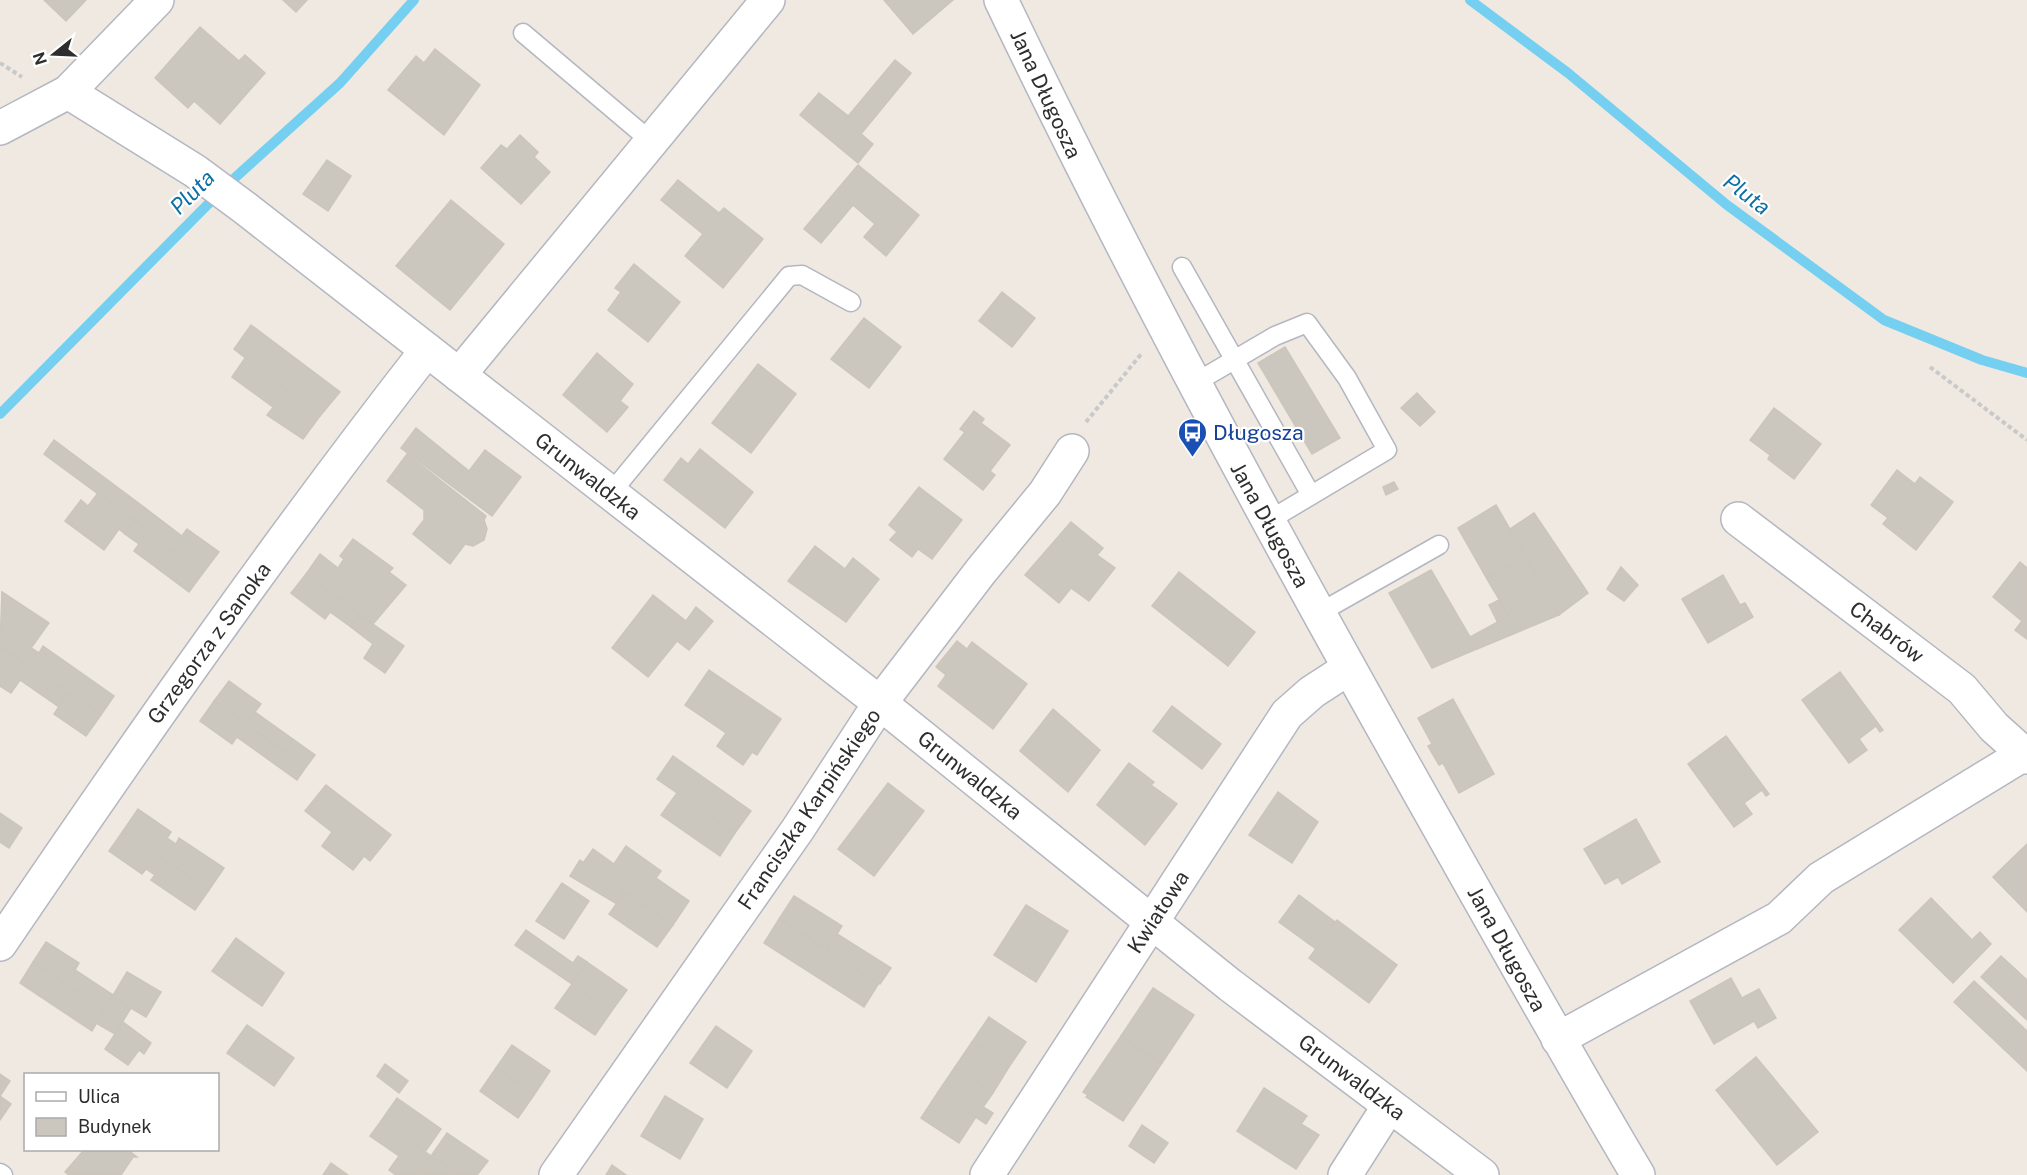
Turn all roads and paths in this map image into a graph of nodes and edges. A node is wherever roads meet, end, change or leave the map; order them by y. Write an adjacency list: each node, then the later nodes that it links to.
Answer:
1 (157, 0): 5 (street)
2 (768, 0): 7 (street)
3 (1001, 0): 10 (street, Jana Długosza)
4 (523, 33): 7 (lane)
5 (68, 92): 6 (street); 11 (street, Grunwaldzka)
6 (0, 128)
7 (652, 143): 14 (street)
8 (1182, 267): 12 (lane)
9 (851, 302): 18 (lane)
10 (1163, 327): 15 (street, Jana Długosza); 17 (path)
11 (427, 350): 14 (street, Grunwaldzka); 28 (street, Grzegorza z Sanoka)
12 (1235, 360): 15 (lane); 19 (lane); 19 (lane)
13 (1930, 367): 16 (path)
14 (459, 375): 18 (street, Grunwaldzka)
15 (1193, 384): 21 (street, Jana Długosza)
16 (2027, 440)
17 (1072, 451): 25 (street, Franciszka Karpińskiego)
18 (610, 494): 25 (street, Grunwaldzka)
19 (1311, 495): 21 (lane)
20 (1738, 519): 26 (street, Chabrów)
21 (1268, 521): 23 (street, Jana Długosza)
22 (1439, 545): 23 (lane)
23 (1319, 613): 24 (street, Jana Długosza)
24 (1349, 669): 27 (street, Kwiatowa); 29 (street, Jana Długosza)
25 (880, 703): 27 (street, Grunwaldzka); 31 (street, Franciszka Karpińskiego)
26 (2026, 755): 29 (street)
27 (1152, 921): 30 (street, Grunwaldzka); 32 (street, Kwiatowa)
28 (0, 944)
29 (1558, 1040): 35 (street, Jana Długosza)
30 (1389, 1106): 33 (street); 34 (street, Grunwaldzka)
31 (556, 1175)
32 (987, 1175)
33 (1345, 1175)
34 (1482, 1175)
35 (1638, 1175)

